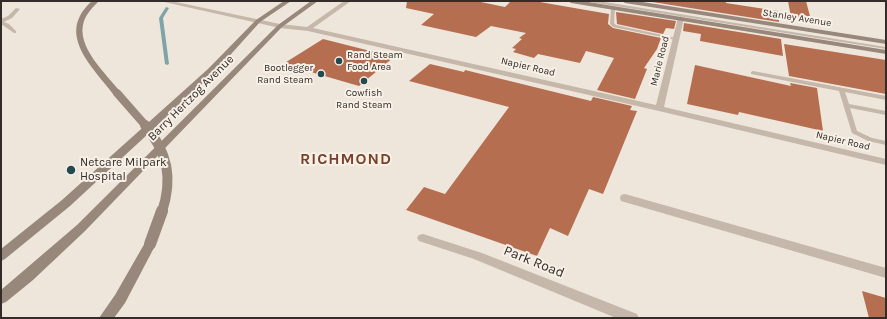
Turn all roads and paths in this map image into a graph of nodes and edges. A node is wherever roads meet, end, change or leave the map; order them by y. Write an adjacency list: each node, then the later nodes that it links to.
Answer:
1 (163, 1): 16 (street, Napier Road)
2 (280, 1): 13 (main road)
3 (288, 1): 13 (main road, Barry Hertzog Avenue)
4 (315, 1): 17 (main road, Barry Hertzog Avenue)
5 (348, 1): 18 (street)
6 (571, 1): 11 (main road, Stanley Avenue)
7 (590, 1): 22 (lane)
8 (625, 1): 10 (main road, Stanley Avenue)
9 (95, 2): 37 (main road, bridge)
10 (636, 2): 21 (main road, Stanley Avenue)
11 (613, 8): 14 (main road, Stanley Avenue); 20 (lane)
12 (18, 9): 15 (lane)
13 (270, 12): 16 (main road, Barry Hertzog Avenue)
14 (681, 18): 20 (street, Marie Road); 23 (main road, Stanley Avenue)
15 (1, 21): 19 (lane)
16 (258, 21): 17 (street, Napier Road); 34 (main road, Barry Hertzog Avenue)
17 (280, 26): 18 (street, Napier Road); 36 (main road, Barry Hertzog Avenue)
18 (308, 29): 28 (street, Napier Road)
19 (14, 32)
20 (676, 39): 28 (street, Marie Road)
21 (886, 42)
22 (886, 48)
23 (886, 52)
24 (753, 73): 25 (lane)
25 (842, 90): 26 (lane); 27 (lane)
26 (886, 98)
27 (846, 105): 29 (lane); 30 (lane)
28 (659, 108): 31 (street, Napier Road)
29 (886, 113)
30 (886, 143)
31 (886, 162)
32 (625, 198): 35 (street)
33 (423, 238): 38 (street, Park Road)
34 (1, 256)
35 (886, 273)
36 (1, 298)
37 (106, 318)
38 (632, 318)

